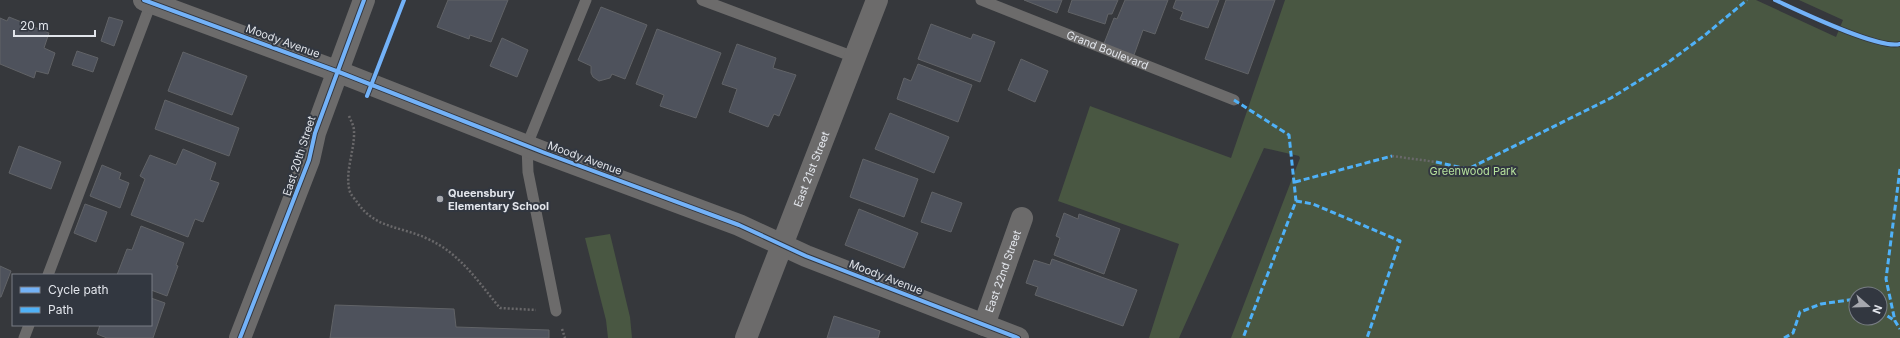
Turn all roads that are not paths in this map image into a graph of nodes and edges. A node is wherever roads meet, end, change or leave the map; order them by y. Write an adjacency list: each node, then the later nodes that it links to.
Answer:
1 (364, 0): 8 (street, East 20th Street)
2 (586, 0): 10 (lane)
3 (702, 0): 7 (lane)
4 (877, 0): 7 (street, East 21st Street)
5 (981, 0): 9 (lane, Grand Boulevard)
6 (148, 1): 8 (street, Moody Avenue); 13 (lane)
7 (854, 57): 12 (street, East 21st Street)
8 (339, 72): 10 (street, Moody Avenue); 18 (street, East 20th Street)
9 (1234, 100)
10 (527, 146): 12 (street, Moody Avenue); 14 (lane)
11 (1022, 218): 16 (street, East 22nd Street)
12 (782, 244): 16 (street, Moody Avenue); 19 (street, East 21st Street)
13 (48, 274)
14 (556, 311)
15 (29, 326): 17 (lane)
16 (982, 331): 20 (street, Moody Avenue)
17 (24, 338)
18 (240, 338)
19 (746, 338)
20 (1018, 338)

